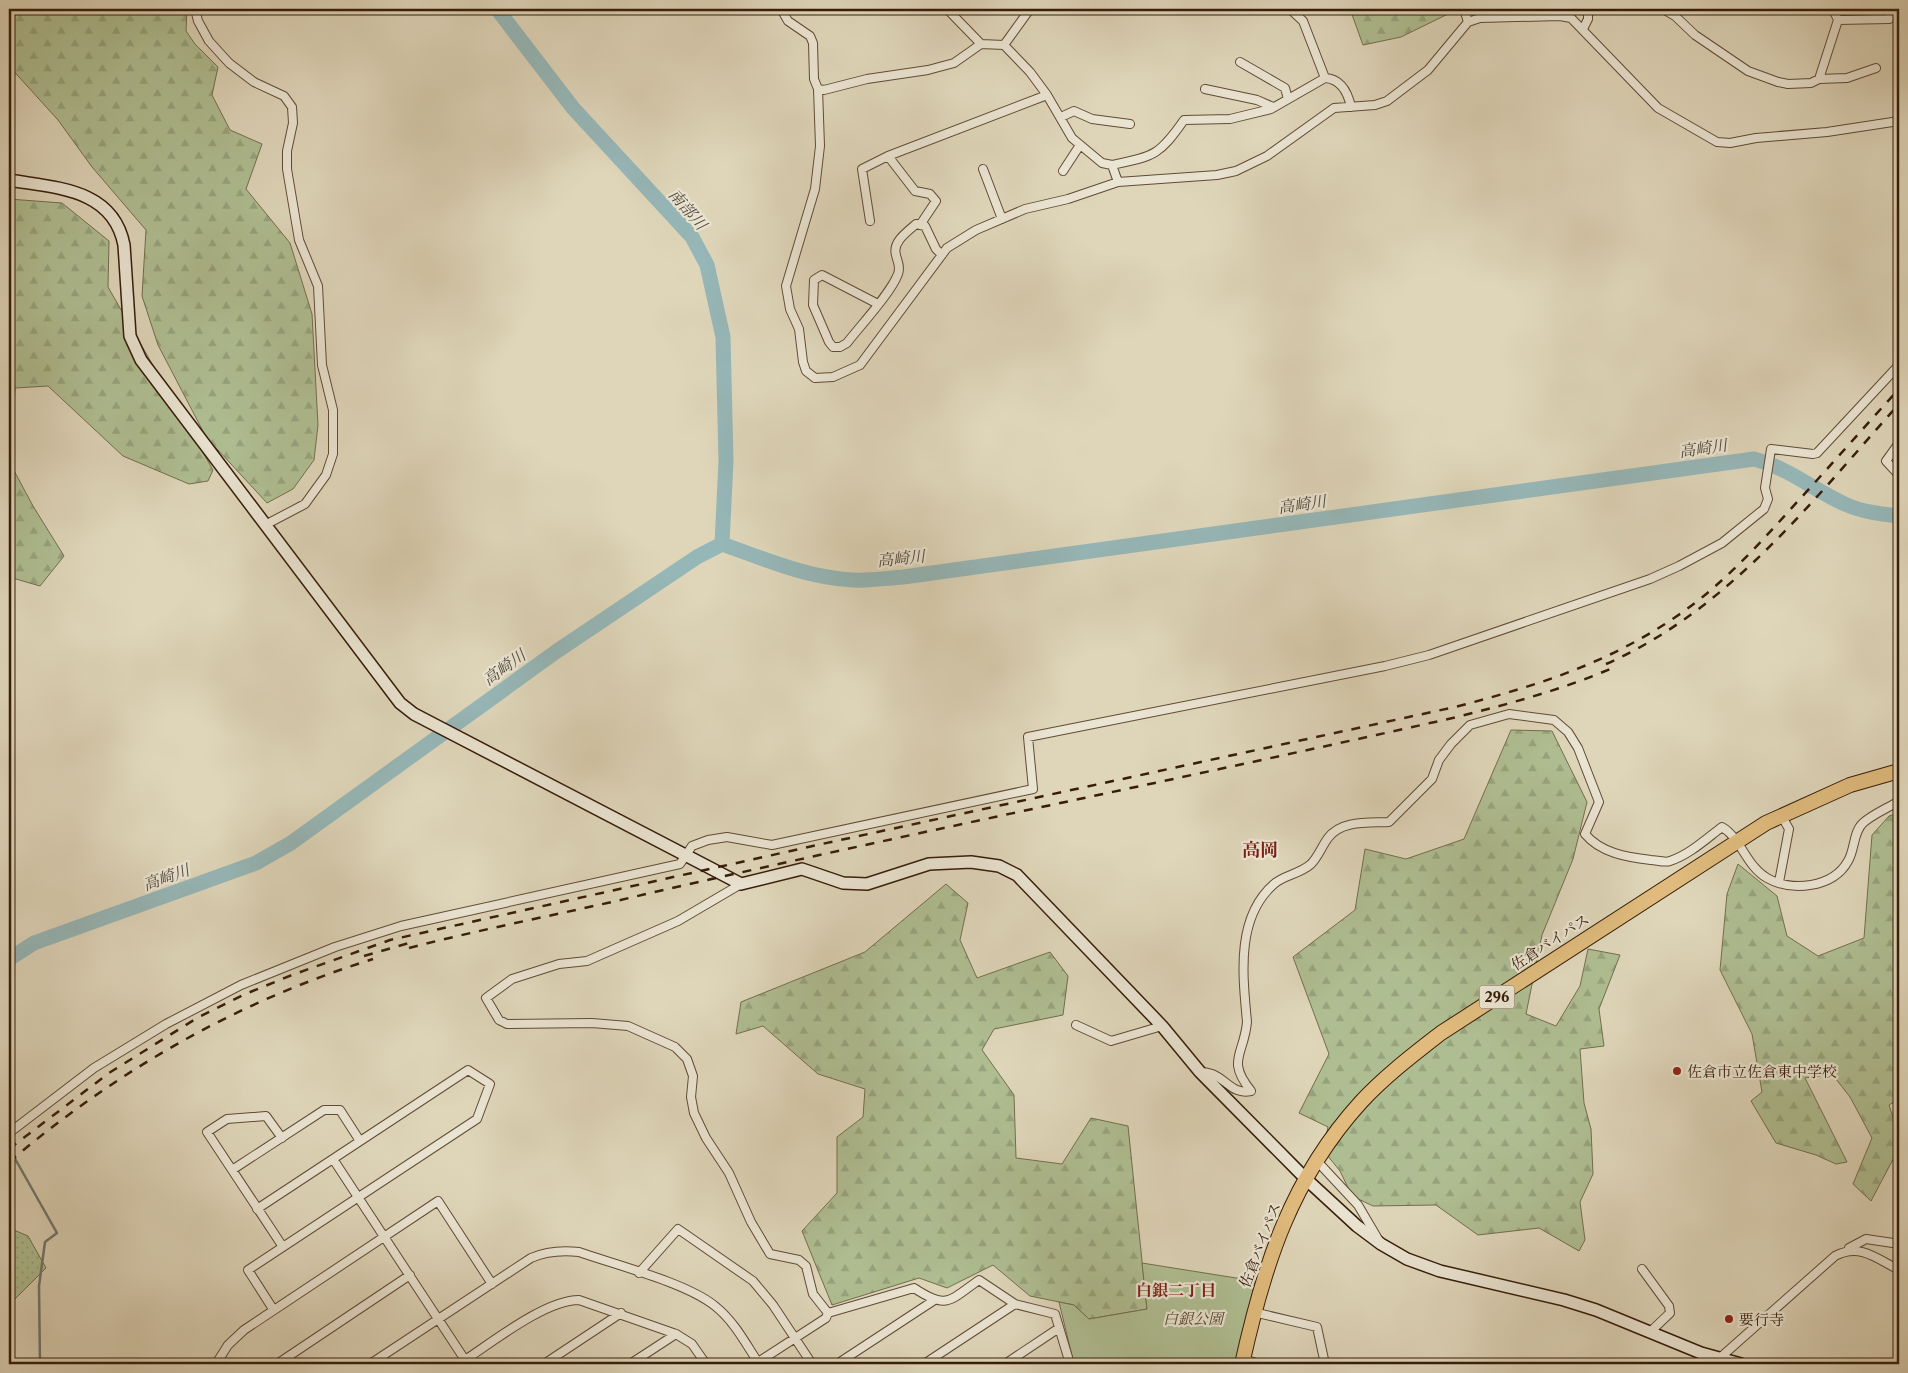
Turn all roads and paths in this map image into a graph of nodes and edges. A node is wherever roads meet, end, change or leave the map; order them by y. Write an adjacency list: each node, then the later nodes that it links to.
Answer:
1 (195, 9): 44 (street)
2 (781, 9): 20 (street)
3 (947, 9): 14 (street)
4 (1030, 9): 15 (street)
5 (1290, 9): 18 (street)
6 (1464, 9): 12 (street)
7 (1588, 9): 13 (street)
8 (1663, 9): 19 (street)
9 (1832, 9): 11 (street)
10 (1890, 9): 11 (street)
11 (1838, 20): 19 (street)
12 (1468, 22): 13 (street); 25 (street)
13 (1583, 29): 27 (street)
14 (981, 44): 15 (street); 20 (street)
15 (1004, 45): 22 (street)
16 (1240, 62): 23 (street)
17 (1876, 68): 19 (street)
18 (1325, 78): 23 (street); 25 (street)
19 (1819, 79)
20 (818, 89): 39 (street)
21 (1205, 89): 24 (street)
22 (1047, 95): 26 (street); 30 (street)
23 (1288, 99): 24 (street)
24 (1274, 107): 31 (street)
25 (1351, 107): 35 (street)
26 (1061, 117): 28 (street); 29 (street)
27 (1899, 120)
28 (1130, 124)
29 (1080, 145): 31 (street); 33 (street)
30 (888, 156): 37 (street); 38 (street)
31 (1112, 165): 35 (street)
32 (983, 169): 36 (street)
33 (1063, 171)
34 (9, 180): 44 (street)
35 (1118, 182): 36 (street)
36 (1002, 219): 39 (street)
37 (870, 221)
38 (920, 225): 39 (street); 40 (street)
39 (942, 255)
40 (878, 304): 40 (street)
41 (1899, 365): 49 (street)
42 (1899, 443): 43 (street)
43 (1899, 475)
44 (265, 525): 49 (street)
45 (1899, 771): 47 (highway, 佐倉バイパス / 296)
46 (1899, 801): 50 (street)
47 (1781, 816): 48 (highway, 佐倉バイパス / 296); 50 (street)
48 (1736, 841): 50 (street); 54 (street); 59 (highway, 佐倉バイパス / 296)
49 (687, 856): 51 (street); 55 (street)
50 (1779, 882)
51 (741, 884): 53 (street); 78 (street)
52 (1076, 1024): 53 (street)
53 (1162, 1026): 54 (street)
54 (1200, 1072): 61 (street)
55 (9, 1133)
56 (282, 1138): 57 (street); 60 (street); 60 (street)
57 (360, 1141): 58 (street); 62 (street)
58 (333, 1159): 62 (street); 63 (street)
59 (1316, 1160): 61 (highway, 佐倉バイパス / 296); 66 (street)
60 (232, 1170): 63 (street)
61 (1306, 1179): 66 (street); 77 (highway, 佐倉バイパス / 296)
62 (359, 1197): 64 (street); 67 (street)
63 (257, 1209): 67 (street)
64 (384, 1236): 72 (street); 73 (street); 76 (street)
65 (1899, 1242): 68 (street)
66 (1381, 1244): 82 (street)
67 (283, 1247): 76 (street)
68 (1847, 1250): 70 (street); 85 (street)
69 (1642, 1269): 82 (street)
70 (1899, 1270)
71 (639, 1273): 73 (street); 84 (street); 94 (street)
72 (410, 1275): 80 (street); 89 (street)
73 (492, 1284): 80 (street)
74 (933, 1301): 75 (street); 78 (street); 96 (street)
75 (1015, 1304): 81 (street); 97 (street)
76 (273, 1309): 88 (street)
77 (1253, 1312): 86 (highway, 佐倉バイパス / 296); 101 (street)
78 (828, 1313): 84 (street)
79 (621, 1314): 83 (street); 87 (street); 91 (street)
80 (439, 1319): 87 (street); 90 (street)
81 (1059, 1328): 98 (street); 99 (street)
82 (1650, 1332): 85 (street)
83 (676, 1334): 92 (street); 93 (street)
84 (795, 1338): 94 (street); 95 (street)
85 (1716, 1361): 102 (street)
86 (1242, 1362): 100 (street)
87 (464, 1363)
88 (216, 1364)
89 (277, 1364)
90 (370, 1364)
91 (544, 1364)
92 (630, 1364)
93 (706, 1364)
94 (757, 1364)
95 (812, 1364)
96 (837, 1364)
97 (924, 1364)
98 (1005, 1364)
99 (1070, 1364)
100 (1260, 1364)
101 (1324, 1364)
102 (1741, 1364)

